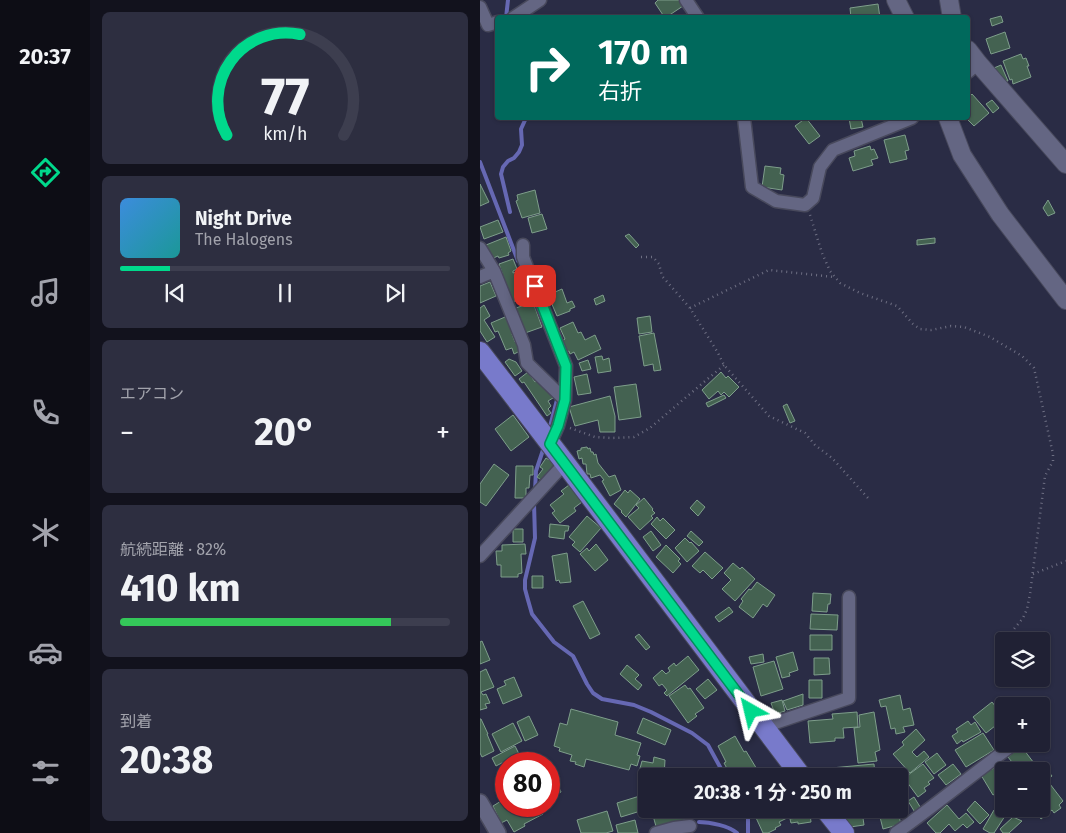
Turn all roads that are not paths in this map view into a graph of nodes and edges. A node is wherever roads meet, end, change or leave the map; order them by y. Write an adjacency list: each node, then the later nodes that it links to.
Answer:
1 (540, 0): 6 (street)
2 (686, 0): 7 (street)
3 (896, 0): 8 (main road)
4 (949, 0): 9 (main road)
5 (480, 7): 10 (street)
6 (518, 15)
7 (696, 15)
8 (904, 15)
9 (952, 15)
10 (495, 23)
11 (971, 62): 15 (main road)
12 (744, 120): 13 (street)
13 (907, 120)
14 (949, 120): 20 (main road)
15 (1066, 164)
16 (523, 245): 22 (street)
17 (480, 248): 18 (street)
18 (494, 271): 19 (street); 22 (street)
19 (480, 277)
20 (1066, 300)
21 (480, 352): 23 (highway)
22 (565, 400): 23 (street)
23 (550, 444): 24 (highway)
24 (565, 463): 25 (street); 27 (highway)
25 (480, 556)
26 (849, 597): 27 (street)
27 (763, 727): 29 (highway)
28 (1003, 752): 36 (street)
29 (795, 768)
30 (480, 802): 33 (street)
31 (832, 818): 35 (highway)
32 (690, 826): 34 (street)
33 (498, 833)
34 (656, 833)
35 (844, 833)
36 (896, 833)

